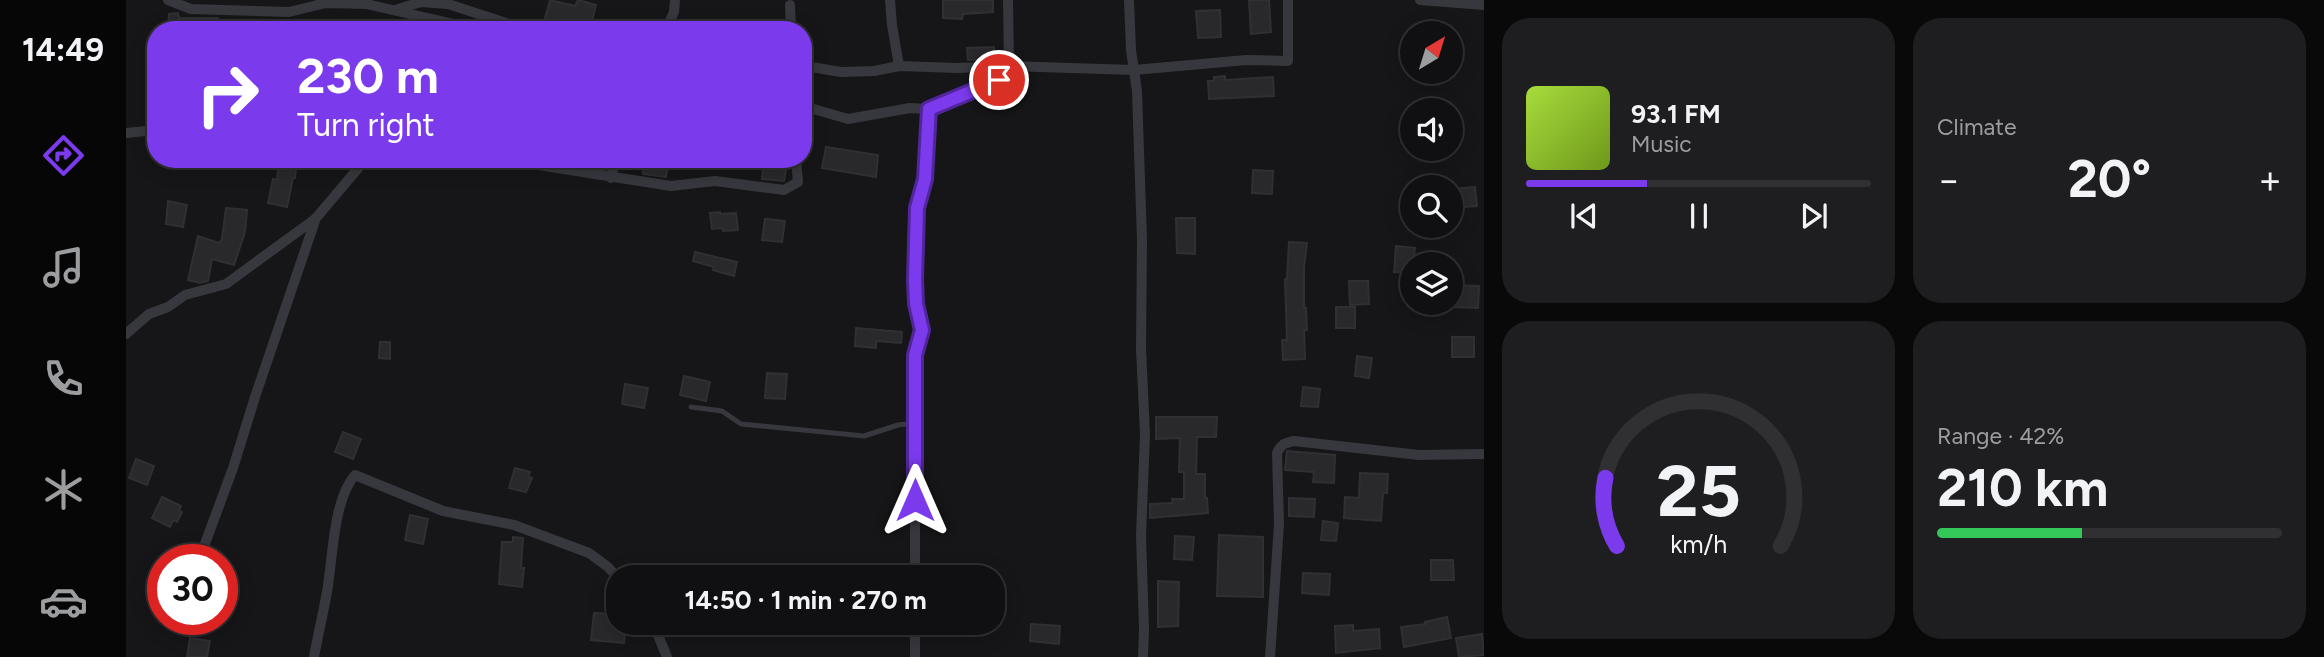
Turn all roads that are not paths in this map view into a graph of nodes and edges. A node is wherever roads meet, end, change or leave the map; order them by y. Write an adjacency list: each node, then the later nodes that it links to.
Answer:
1 (168, 0): 8 (street)
2 (675, 0): 15 (street)
3 (890, 0): 17 (street)
4 (1008, 0): 18 (street)
5 (1129, 0): 20 (street)
6 (1288, 0): 20 (street)
7 (1420, 0): 11 (street)
8 (364, 2): 12 (street)
9 (448, 2): 12 (street); 14 (street)
10 (790, 5): 16 (street)
11 (1484, 5)
12 (393, 10): 13 (street)
13 (441, 21)
14 (501, 21)
15 (670, 21)
16 (791, 21)
17 (899, 66): 18 (street); 19 (street)
18 (1009, 66): 20 (street); 22 (street)
19 (812, 67)
20 (1134, 70): 43 (street)
21 (812, 109): 22 (street)
22 (929, 109): 33 (street)
23 (147, 131): 24 (street)
24 (126, 133)
25 (358, 168): 30 (street)
26 (553, 168): 29 (street)
27 (613, 168): 29 (street)
28 (797, 168): 29 (street)
29 (611, 178)
30 (316, 218): 31 (street); 35 (street)
31 (126, 334)
32 (691, 407): 33 (lane)
33 (915, 423): 36 (street)
34 (1484, 454): 44 (street)
35 (205, 544)
36 (915, 565)
37 (606, 566): 40 (street)
38 (658, 635): 41 (street)
39 (915, 635): 42 (street)
40 (314, 657)
41 (667, 657)
42 (915, 657)
43 (1143, 657)
44 (1270, 657)

